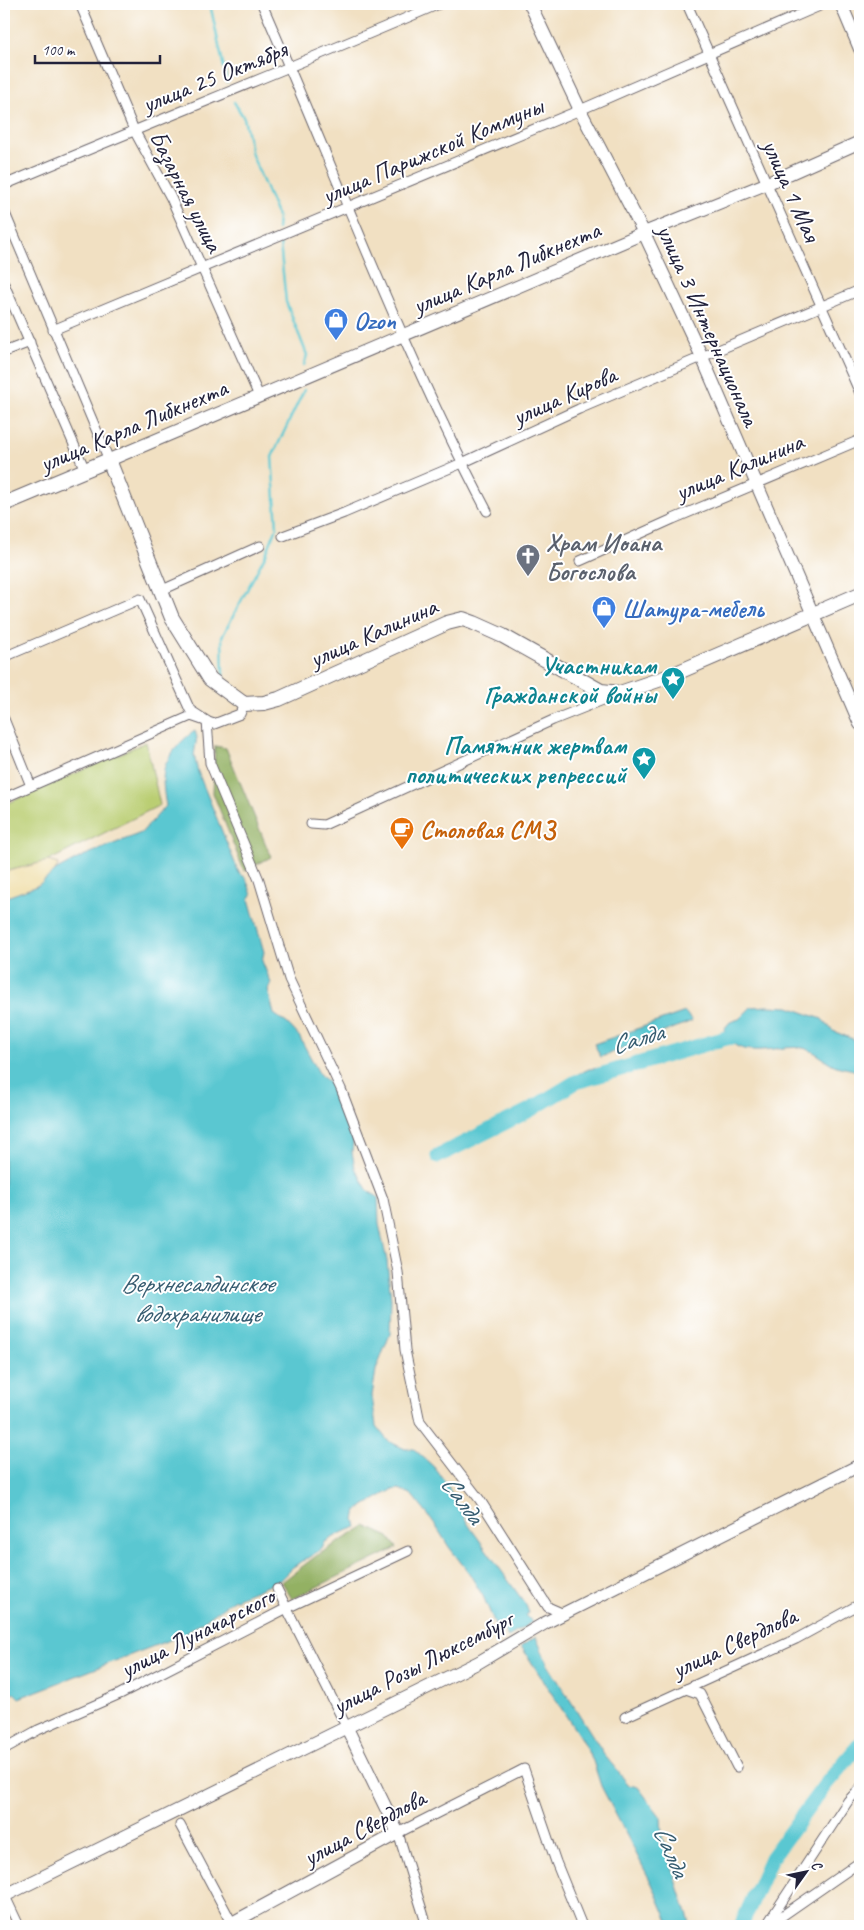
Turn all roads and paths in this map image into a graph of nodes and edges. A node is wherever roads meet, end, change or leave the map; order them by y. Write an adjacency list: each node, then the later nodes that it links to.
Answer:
1 (80, 4): 12 (street, Базарная улица)
2 (262, 4): 10 (street)
3 (439, 4): 10 (street, улица 25 Октября)
4 (530, 4): 11 (main road, улица 3 Интернационала)
5 (687, 4): 9 (street, улица 1 Мая)
6 (824, 4): 9 (street, улица Парижской Коммуны)
7 (841, 4): 8 (main road)
8 (860, 48)
9 (709, 54): 11 (street, улица Парижской Коммуны); 14 (street, улица 1 Мая)
10 (290, 68): 12 (street, улица 25 Октября); 16 (street)
11 (580, 110): 16 (street, улица Парижской Коммуны); 18 (main road, улица 3 Интернационала)
12 (134, 130): 15 (street, улица 25 Октября); 19 (street, Базарная улица)
13 (860, 142): 14 (main road, улица Карла Либкнехта)
14 (768, 183): 18 (main road, улица Карла Либкнехта); 22 (street, улица 1 Мая)
15 (4, 186)
16 (348, 206): 19 (street, улица Парижской Коммуны); 24 (street)
17 (4, 211): 23 (street)
18 (644, 233): 24 (main road, улица Карла Либкнехта); 27 (main road, улица 3 Интернационала)
19 (203, 268): 23 (street, улица Парижской Коммуны); 29 (street, Базарная улица)
20 (4, 284): 25 (street)
21 (860, 290): 22 (street, улица Кирова)
22 (821, 306): 27 (street, улица Кирова); 28 (street, улица 1 Мая)
23 (53, 330): 31 (street)
24 (404, 336): 29 (main road, улица Карла Либкнехта); 32 (street)
25 (30, 342): 26 (street); 33 (street)
26 (4, 352)
27 (702, 357): 32 (street, улица Кирова); 34 (main road, улица 3 Интернационала)
28 (860, 393)
29 (258, 396): 31 (main road, улица Карла Либкнехта)
30 (860, 440): 34 (street, улица Калинина)
31 (109, 460): 33 (main road, улица Карла Либкнехта); 40 (main road)
32 (462, 463): 36 (street); 37 (street, улица Кирова)
33 (86, 470): 35 (main road, улица Карла Либкнехта)
34 (755, 484): 39 (street, улица Калинина); 42 (main road, улица 3 Интернационала)
35 (4, 504)
36 (487, 511)
37 (284, 536)
38 (260, 546): 40 (street)
39 (580, 561)
40 (160, 591): 45 (main road)
41 (860, 594): 42 (main road)
42 (813, 614): 44 (main road); 48 (main road, улица 3 Интернационала)
43 (4, 657): 47 (street)
44 (620, 693): 45 (main road, улица Калинина); 51 (street)
45 (244, 704): 47 (street)
46 (4, 719): 49 (street)
47 (207, 721): 49 (street); 57 (street)
48 (860, 724)
49 (31, 786): 50 (street)
50 (4, 798)
51 (311, 824)
52 (860, 1465): 57 (main road, улица Розы Люксембург)
53 (408, 1551): 56 (street, улица Луначарского)
54 (277, 1589): 56 (street)
55 (860, 1604): 58 (street, улица Свердлова)
56 (287, 1608): 60 (street); 61 (street, улица Луначарского)
57 (564, 1614): 60 (main road, улица Розы Люксембург)
58 (686, 1689): 59 (street, улица Свердлова); 62 (street)
59 (625, 1717)
60 (346, 1726): 65 (main road); 67 (main road, улица Розы Люксембург)
61 (4, 1749)
62 (737, 1767)
63 (860, 1788): 72 (street)
64 (180, 1825): 68 (street)
65 (398, 1833): 68 (main road, улица Свердлова); 70 (street); 71 (street, улица Свердлова)
66 (860, 1862): 72 (street)
67 (4, 1895): 69 (street)
68 (230, 1925)
69 (19, 1926)
70 (427, 1926)
71 (582, 1926)
72 (766, 1926)

